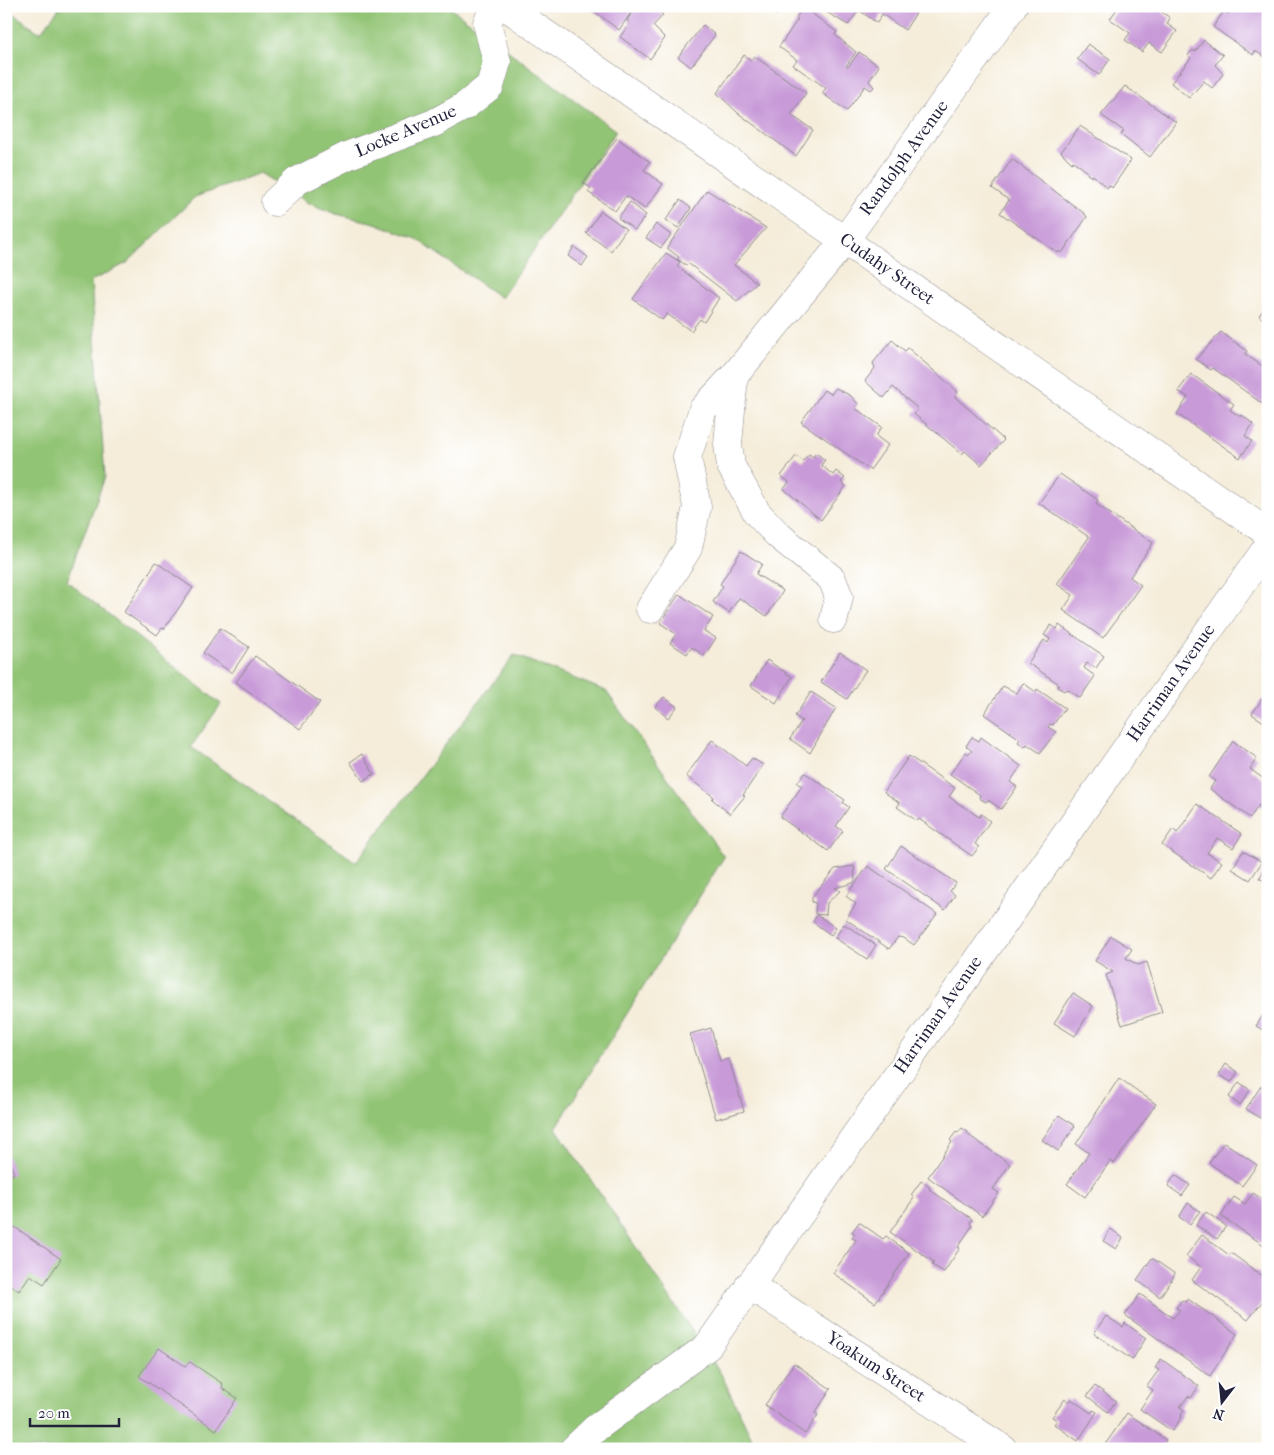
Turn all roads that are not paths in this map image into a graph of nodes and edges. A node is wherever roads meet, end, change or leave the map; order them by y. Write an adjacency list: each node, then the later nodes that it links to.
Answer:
1 (495, 6): 4 (street, Locke Avenue)
2 (505, 6): 5 (street, Cudahy Street)
3 (1013, 6): 5 (street, Randolph Avenue)
4 (275, 202)
5 (845, 240): 6 (street, Randolph Avenue); 7 (street, Cudahy Street)
6 (734, 376): 9 (street, Randolph Avenue); 10 (street)
7 (1268, 533)
8 (1268, 546): 11 (street, Harriman Avenue)
9 (650, 609)
10 (834, 619)
11 (749, 1285): 12 (street, Harriman Avenue); 13 (street, Yoakum Street)
12 (574, 1449)
13 (1003, 1449)

